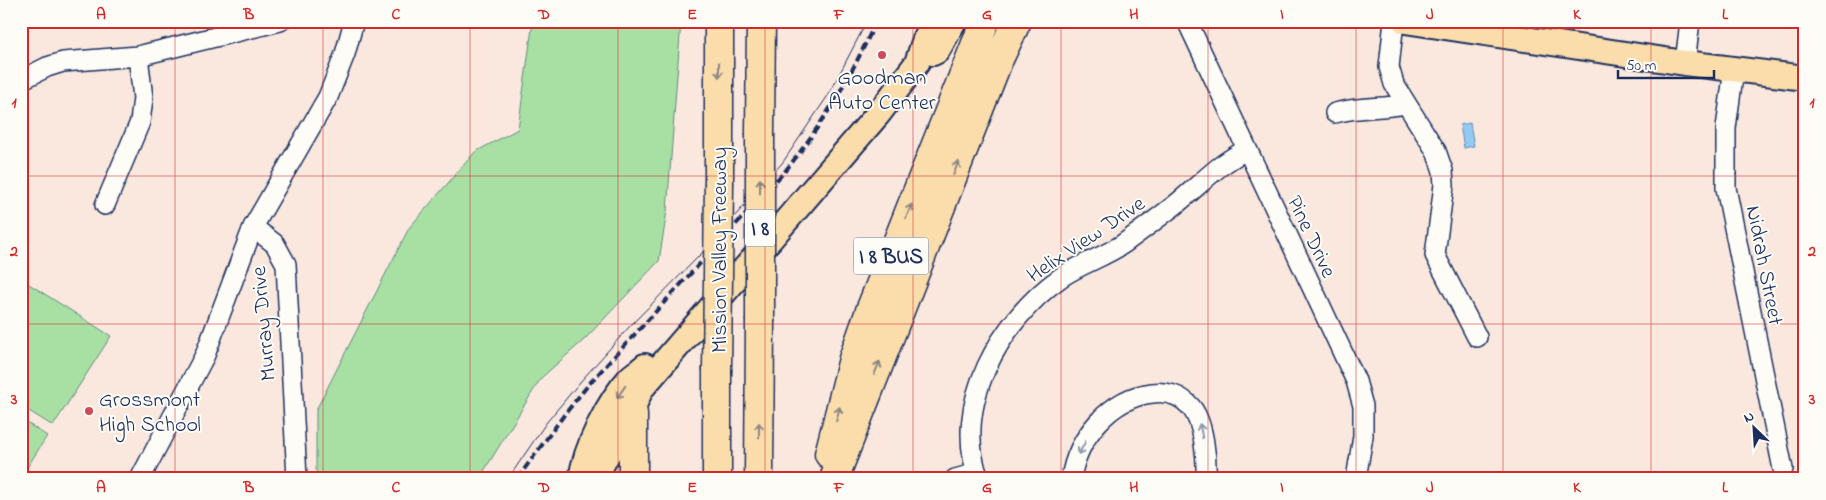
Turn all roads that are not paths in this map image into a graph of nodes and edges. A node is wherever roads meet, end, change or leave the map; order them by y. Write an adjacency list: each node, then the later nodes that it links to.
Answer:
1 (280, 21): 14 (street)
2 (354, 21): 25 (street)
3 (719, 21): 36 (highway, Mission Valley Freeway / I 8, one-way to 36, bridge)
4 (761, 21): 37 (highway, Mission Valley Freeway / I 8, one-way to 4, bridge)
5 (935, 21): 16 (main road)
6 (954, 21): 16 (main road)
7 (1008, 21): 15 (highway)
8 (1017, 21): 15 (highway)
9 (1187, 21): 23 (street, Pine Drive)
10 (1394, 21): 21 (street)
11 (1405, 21): 17 (main road)
12 (1690, 21): 17 (street)
13 (981, 31): 38 (highway, I 8 BUS, one-way to 13)
14 (138, 56): 20 (street); 24 (street)
15 (998, 61): 39 (highway, one-way to 15)
16 (917, 62): 27 (main road)
17 (1685, 63): 18 (main road)
18 (1734, 70): 19 (main road); 29 (street, Nidrah Street)
19 (1805, 78)
20 (21, 80)
21 (1406, 104): 22 (street); 26 (street)
22 (1335, 114)
23 (1247, 149): 30 (street, Helix View Drive); 43 (street, Pine Drive)
24 (105, 205)
25 (253, 228): 31 (street); 32 (street, Murray Drive)
26 (1477, 337)
27 (675, 349): 28 (main road); 33 (main road, one-way to 33)
28 (634, 414): 34 (main road); 35 (highway)
29 (1783, 469)
30 (978, 476): 40 (street)
31 (140, 479)
32 (297, 479)
33 (581, 479)
34 (594, 479)
35 (633, 479)
36 (717, 479)
37 (758, 479)
38 (823, 479)
39 (834, 479)
40 (955, 479)
41 (1071, 479): 42 (street, one-way to 41)
42 (1206, 479)
43 (1356, 479)

